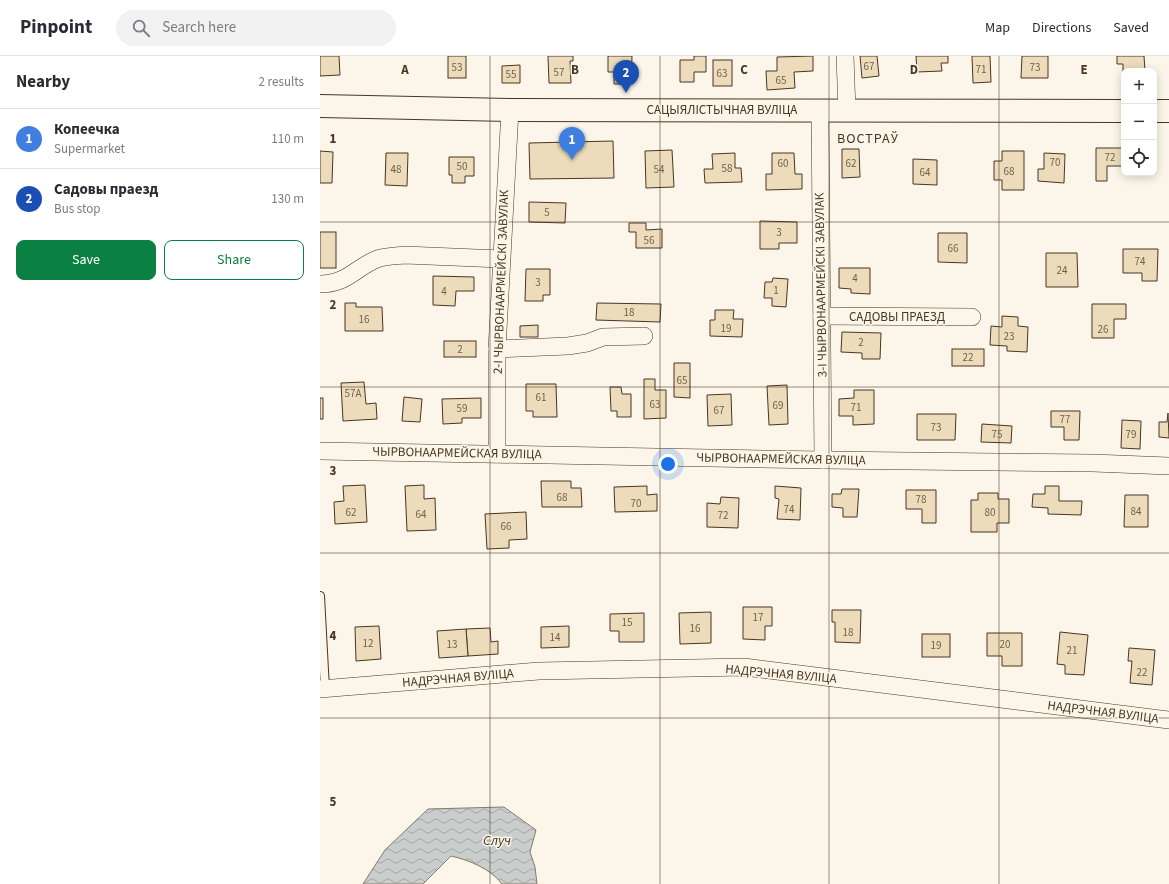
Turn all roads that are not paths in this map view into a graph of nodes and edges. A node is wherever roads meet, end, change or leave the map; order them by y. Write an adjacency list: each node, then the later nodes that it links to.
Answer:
1 (845, 56): 5 (street)
2 (320, 106): 3 (main road, САЦЫЯЛІСТЫЧНАЯ ВУЛІЦА)
3 (510, 110): 4 (main road, САЦЫЯЛІСТЫЧНАЯ ВУЛІЦА); 9 (street, 2-І ЧЫРВОНААРМЕЙСКІ ЗАВУЛАК)
4 (820, 110): 5 (main road, САЦЫЯЛІСТЫЧНАЯ ВУЛІЦА); 11 (street, 3-І ЧЫРВОНААРМЕЙСКІ ЗАВУЛАК)
5 (847, 111): 6 (main road, САЦЫЯЛІСТЫЧНАЯ ВУЛІЦА)
6 (1121, 111)
7 (1157, 111): 8 (main road)
8 (1169, 111)
9 (501, 259): 10 (street); 14 (street, 2-І ЧЫРВОНААРМЕЙСКІ ЗАВУЛАК)
10 (320, 284)
11 (822, 316): 12 (street, САДОВЫ ПРАЕЗД); 17 (street, 3-І ЧЫРВОНААРМЕЙСКІ ЗАВУЛАК)
12 (972, 317)
13 (644, 336): 14 (street)
14 (497, 349): 16 (street, 2-І ЧЫРВОНААРМЕЙСКІ ЗАВУЛАК)
15 (320, 450): 16 (street, ЧЫРВОНААРМЕЙСКАЯ ВУЛІЦА)
16 (497, 454): 17 (street, ЧЫРВОНААРМЕЙСКАЯ ВУЛІЦА)
17 (823, 460): 18 (street, ЧЫРВОНААРМЕЙСКАЯ ВУЛІЦА)
18 (1169, 466)
19 (320, 596): 20 (lane)
20 (323, 689): 21 (street, НАДРЭЧНАЯ ВУЛІЦА)
21 (1169, 720)

